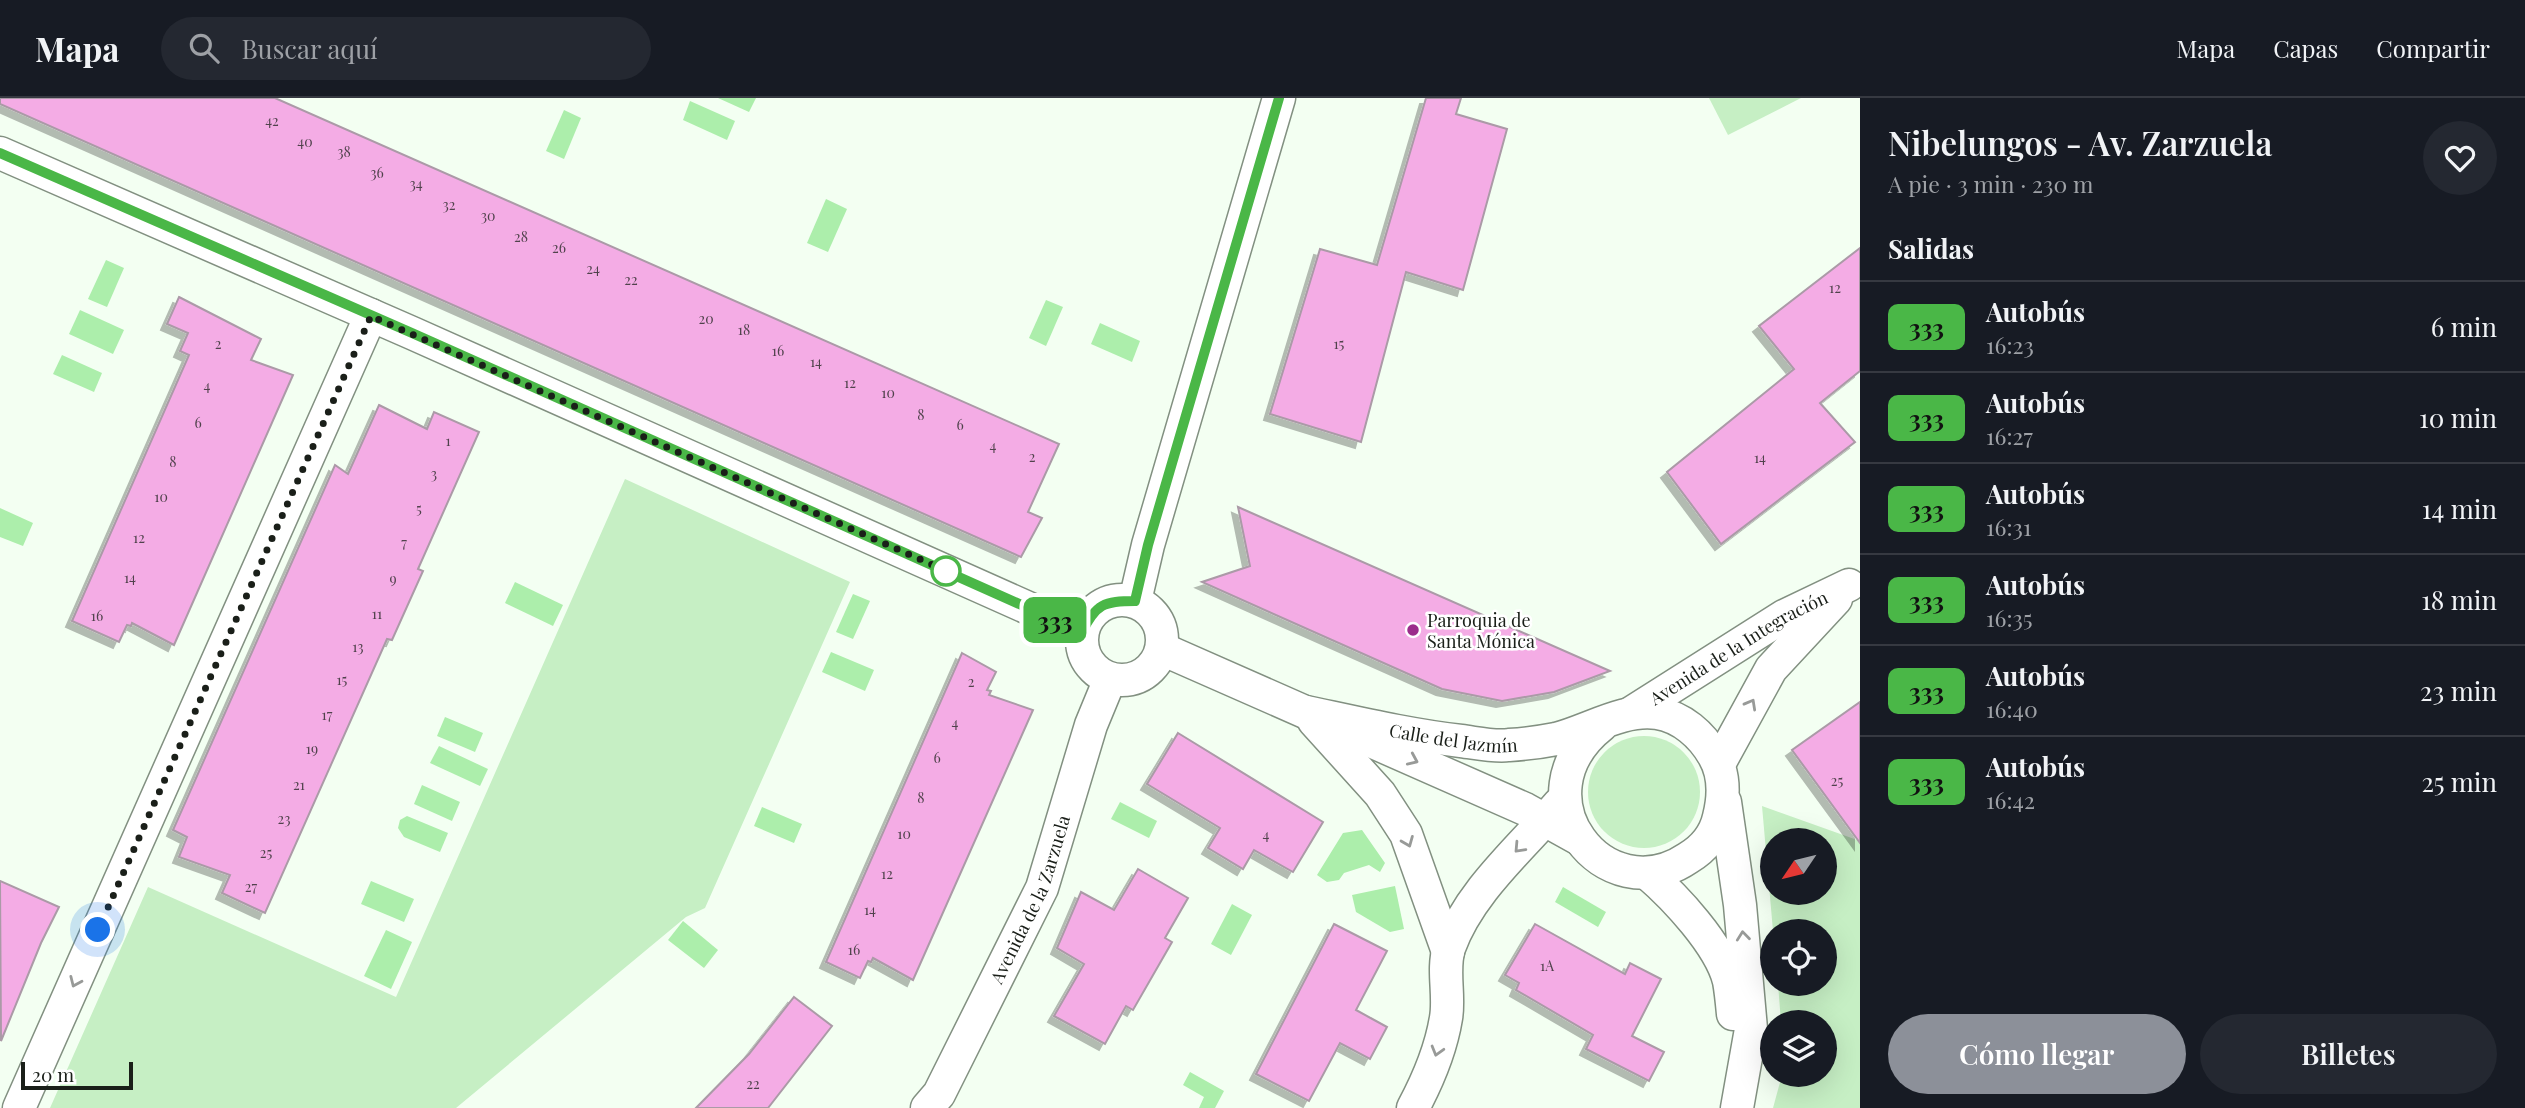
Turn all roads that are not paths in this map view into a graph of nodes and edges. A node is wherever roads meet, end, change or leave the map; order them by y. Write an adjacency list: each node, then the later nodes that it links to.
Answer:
1 (1279, 98): 5 (street)
2 (0, 153): 3 (street)
3 (371, 316): 6 (street); 18 (street, one-way to 18)
4 (1854, 581): 10 (street, Avenida de la Integración); 12 (street, Avenida de la Integración, one-way to 4)
5 (1135, 601): 6 (street); 7 (street)
6 (1082, 632): 8 (street)
7 (1162, 649): 8 (street); 9 (street, Calle del Jazmín)
8 (1110, 679): 19 (street, Avenida de la Zarzuela)
9 (1306, 712): 11 (street, Calle del Jazmín); 14 (street, Calle del Jazmín, one-way to 14); 16 (street, Calle del Jazmín, one-way to 16)
10 (1631, 713): 11 (street); 12 (street)
11 (1602, 725): 14 (street)
12 (1719, 764): 13 (street)
13 (1724, 797): 15 (street); 17 (street, one-way to 13)
14 (1555, 808): 15 (street); 16 (street, Calle del Jazmín, one-way to 16)
15 (1647, 873): 17 (street)
16 (1448, 952): 20 (street, Calle del Jazmín, one-way to 20)
17 (1740, 1077): 21 (street)
18 (19, 1108)
19 (927, 1108)
20 (1413, 1108)
21 (1737, 1108)

